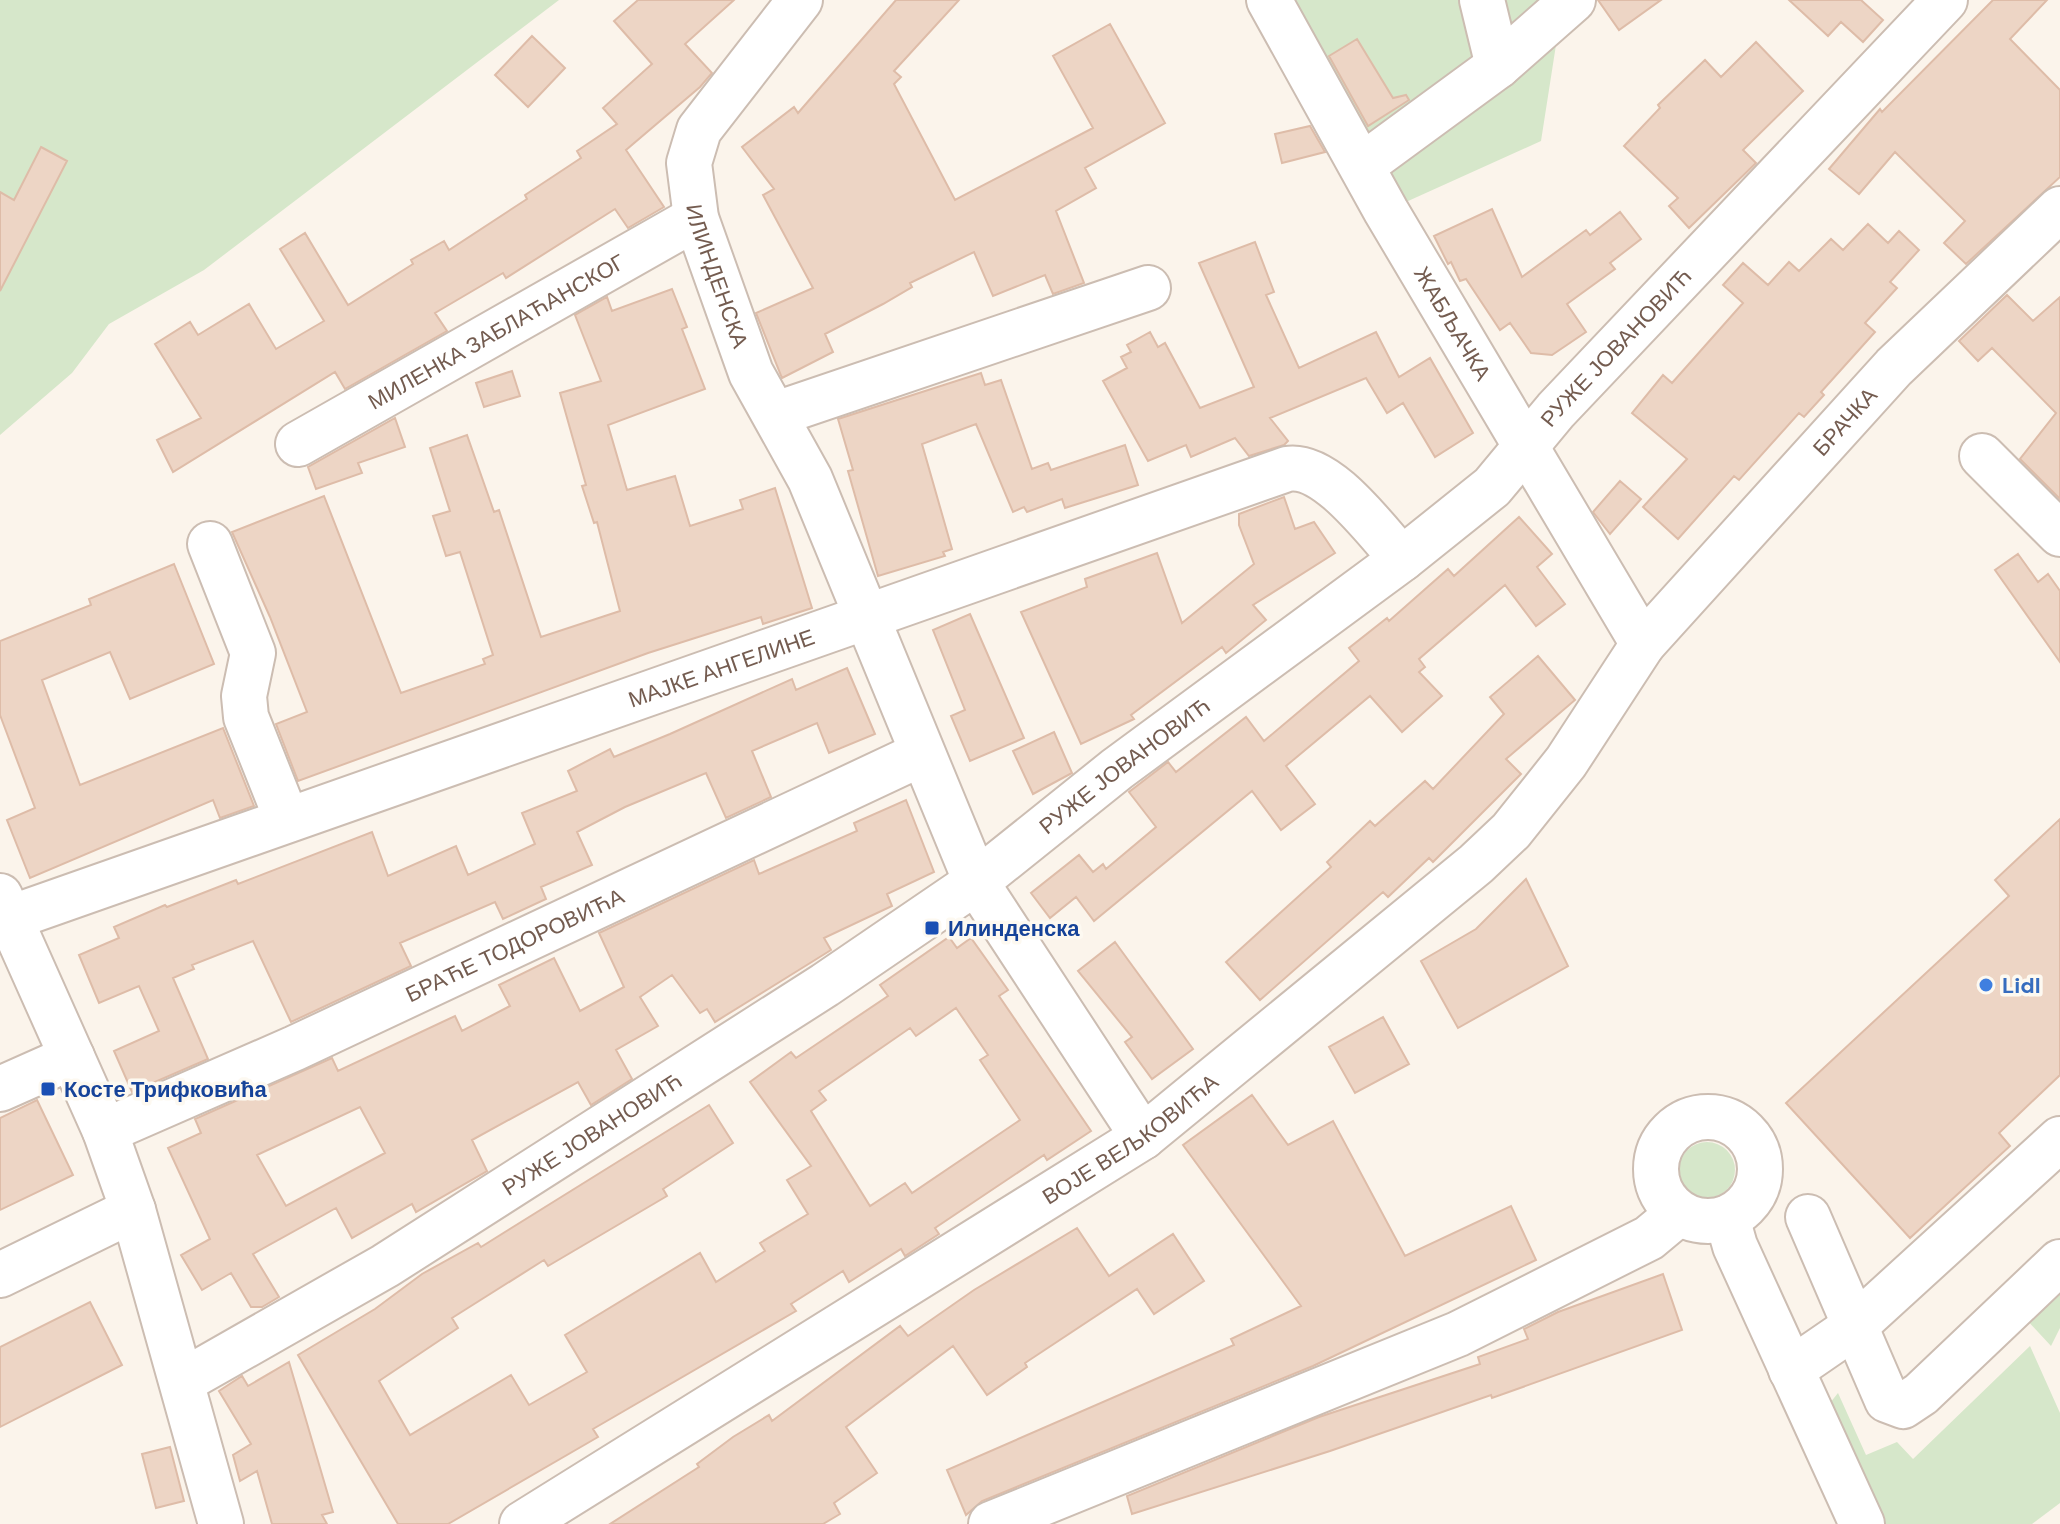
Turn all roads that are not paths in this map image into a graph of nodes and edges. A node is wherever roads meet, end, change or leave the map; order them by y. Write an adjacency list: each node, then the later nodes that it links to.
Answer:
1 (800, 0): 9 (street, ИЛИНДЕНСКА)
2 (1269, 0): 7 (street, ЖАБЉАЧКА)
3 (1482, 0): 6 (street)
4 (1573, 0): 6 (street)
5 (1945, 0): 13 (street, РУЖЕ ЈОВАНОВИЋ)
6 (1498, 66): 7 (street)
7 (1355, 153): 13 (street, ЖАБЉАЧКА)
8 (2060, 209): 19 (street, БРАЧКА)
9 (696, 218): 11 (street, ИЛИНДЕНСКА); 12 (street, МИЛЕНКА ЗАБЛАЋАНСКОГ)
10 (1148, 288): 11 (street)
11 (776, 414): 18 (street, ИЛИНДЕНСКА)
12 (298, 444)
13 (1527, 448): 17 (street, РУЖЕ ЈОВАНОВИЋ); 19 (street, ЖАБЉАЧКА)
14 (1982, 456): 15 (street)
15 (2060, 534)
16 (210, 544): 21 (street)
17 (1402, 559): 18 (street, МАЈКЕ АНГЕЛИНЕ); 22 (street, РУЖЕ ЈОВАНОВИЋ)
18 (866, 616): 20 (street, ИЛИНДЕНСКА); 21 (street, МАЈКЕ АНГЕЛИНЕ)
19 (1643, 644): 27 (street, ВОЈЕ ВЕЉКОВИЋА)
20 (921, 754): 22 (street, ИЛИНДЕНСКА); 26 (street, БРАЋЕ ТОДОРОВИЋА)
21 (287, 820): 23 (street, МАЈКЕ АНГЕЛИНЕ)
22 (976, 882): 27 (street, ИЛИНДЕНСКА); 37 (street, РУЖЕ ЈОВАНОВИЋ)
23 (5, 907): 24 (street)
24 (72, 1057): 25 (street); 26 (street)
25 (0, 1089)
26 (105, 1131): 29 (street)
27 (1143, 1137): 39 (street, ВОЈЕ ВЕЉКОВИЋА)
28 (2060, 1139): 35 (street)
29 (133, 1210): 34 (street); 37 (street)
30 (1679, 1213): 32 (street); 32 (street); 40 (street)
31 (1808, 1217): 35 (street)
32 (1727, 1218): 36 (street)
33 (2060, 1262): 35 (street)
34 (0, 1275)
35 (1855, 1326): 36 (street)
36 (1791, 1370): 41 (street)
37 (183, 1381): 38 (street)
38 (221, 1524)
39 (522, 1524)
40 (991, 1524)
41 (1862, 1524)

